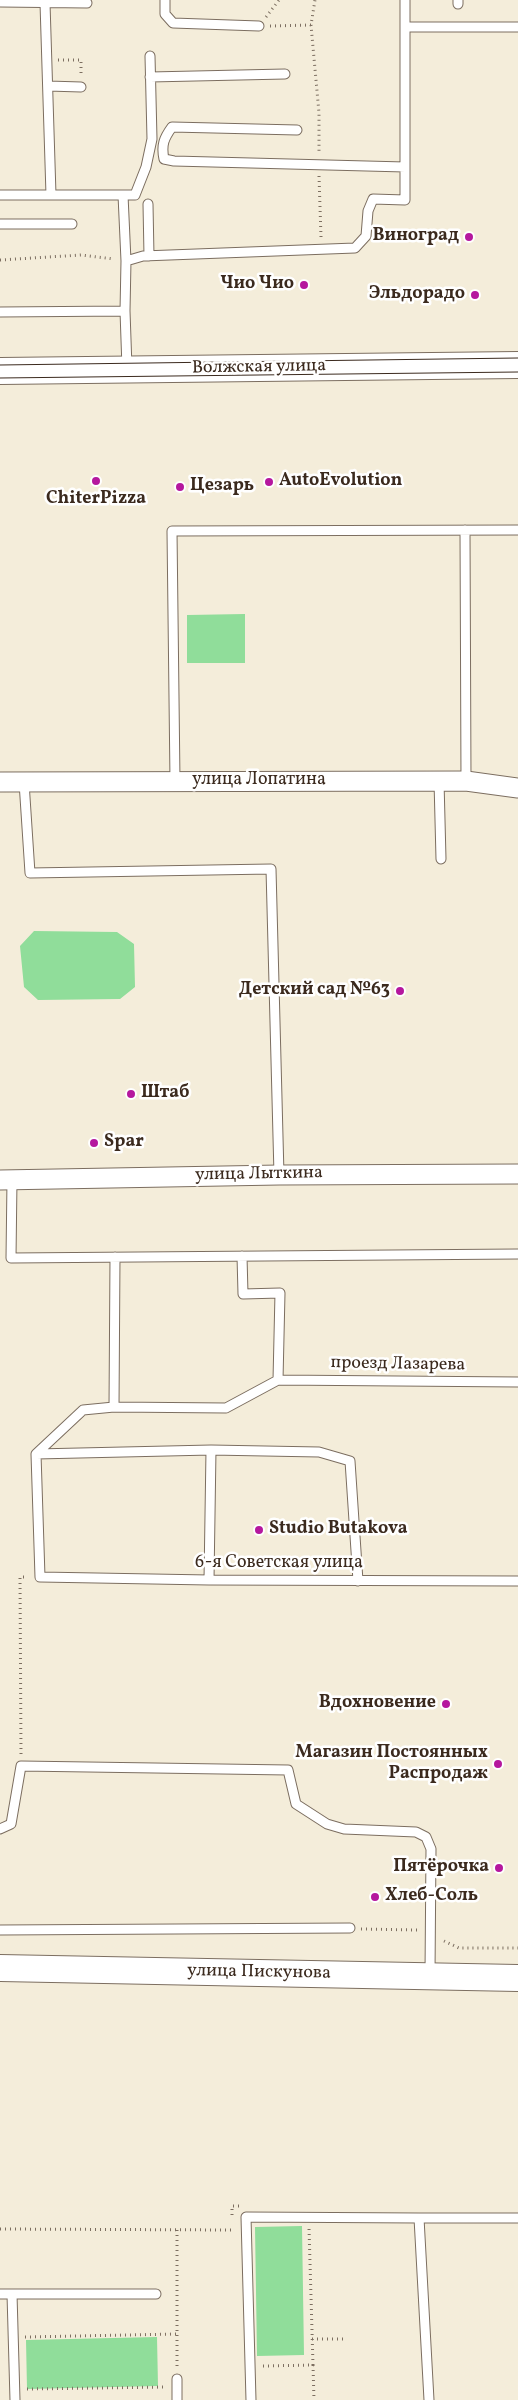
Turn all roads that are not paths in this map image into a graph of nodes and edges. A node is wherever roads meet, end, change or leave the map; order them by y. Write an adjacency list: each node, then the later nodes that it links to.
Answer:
1 (165, 0): 6 (lane)
2 (405, 0): 7 (lane)
3 (47, 1): 4 (lane); 5 (lane); 12 (lane)
4 (0, 2)
5 (87, 3)
6 (259, 26)
7 (405, 27): 8 (lane); 15 (lane)
8 (518, 27)
9 (150, 56): 11 (lane)
10 (285, 74): 11 (lane)
11 (150, 77): 18 (lane)
12 (48, 86): 13 (lane); 17 (lane)
13 (81, 87)
14 (297, 130): 15 (lane)
15 (405, 168): 22 (lane)
16 (0, 195): 17 (lane)
17 (51, 195): 18 (lane)
18 (123, 195): 23 (lane)
19 (148, 204): 22 (lane)
20 (0, 224): 21 (lane)
21 (72, 224)
22 (149, 256): 23 (lane)
23 (126, 261): 24 (lane)
24 (125, 311): 25 (lane); 27 (lane)
25 (0, 312)
26 (518, 365): 27 (street, Волжская улица)
27 (127, 370): 28 (street, Волжская улица)
28 (0, 371)
29 (465, 530): 30 (lane); 31 (lane); 33 (lane)
30 (518, 530)
31 (175, 781): 32 (street, улица Лопатина); 35 (street, улица Лопатина)
32 (439, 781): 33 (street, улица Лопатина); 37 (lane)
33 (466, 781): 36 (street, улица Лопатина)
34 (0, 782): 35 (street, улица Лопатина)
35 (24, 782): 38 (lane)
36 (518, 788)
37 (441, 859)
38 (279, 1174): 39 (street, улица Лыткина); 40 (street, улица Лыткина)
39 (518, 1174)
40 (6, 1180): 43 (lane)
41 (518, 1254): 42 (lane)
42 (242, 1256): 43 (lane); 44 (lane)
43 (115, 1257): 46 (lane)
44 (278, 1380): 45 (lane, проезд Лазарева); 46 (lane)
45 (518, 1382)
46 (114, 1407): 48 (lane)
47 (211, 1450): 48 (lane); 49 (lane); 50 (lane)
48 (36, 1454): 49 (lane, 6-я Советская улица)
49 (208, 1580): 50 (lane, 6-я Советская улица)
50 (358, 1581): 51 (lane, 6-я Советская улица)
51 (518, 1581)
52 (0, 1829): 56 (lane)
53 (350, 1928): 54 (lane)
54 (0, 1930)
55 (0, 1968): 56 (street, улица Пискунова)
56 (430, 1976): 57 (street, улица Пискунова)
57 (518, 1978)
58 (419, 2218): 59 (lane); 66 (lane); 67 (lane)
59 (518, 2218)
60 (0, 2294): 61 (lane)
61 (12, 2294): 62 (lane); 64 (lane)
62 (156, 2294)
63 (177, 2383): 65 (lane)
64 (15, 2400)
65 (177, 2400)
66 (251, 2400)
67 (429, 2400)

